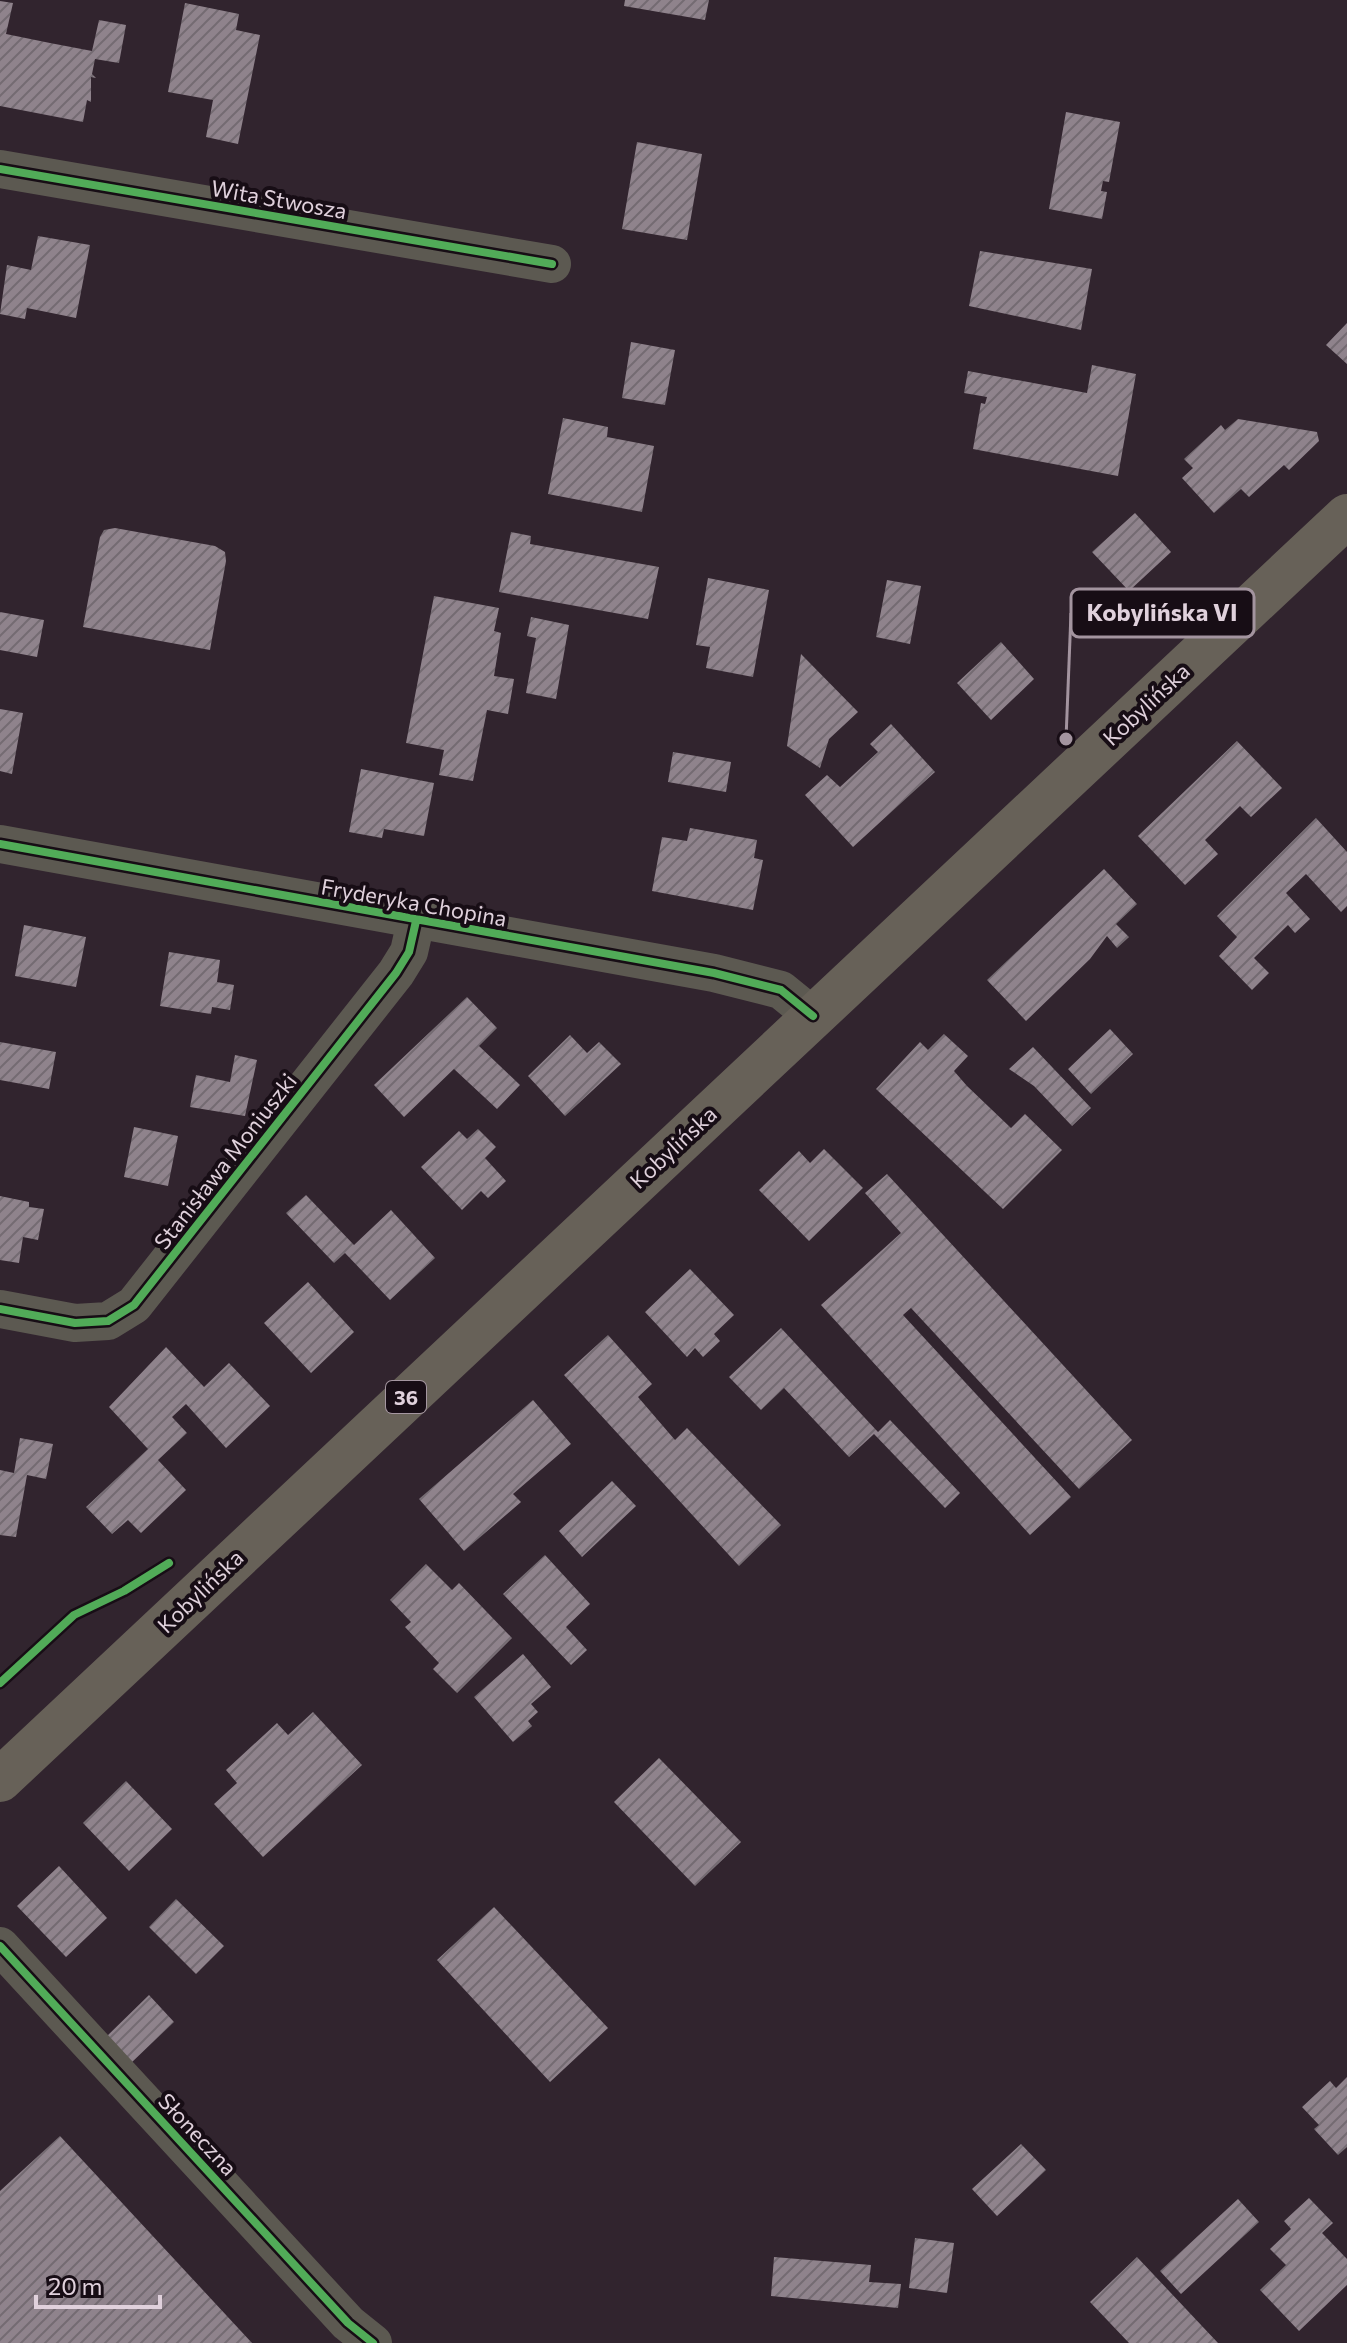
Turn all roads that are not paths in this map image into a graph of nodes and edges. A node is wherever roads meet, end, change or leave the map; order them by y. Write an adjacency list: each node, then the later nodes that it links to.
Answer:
1 (0, 169): 2 (street, Wita Stwosza)
2 (552, 264)
3 (1347, 516): 6 (main road, Kobylińska / 36)
4 (0, 844): 5 (street, Fryderyka Chopina)
5 (416, 921): 6 (street, Fryderyka Chopina); 7 (street, Stanisława Moniuszki)
6 (813, 1016): 8 (main road, Kobylińska / 36)
7 (0, 1309)
8 (0, 1780)
9 (0, 1946): 10 (street, Słoneczna)
10 (373, 2343)

